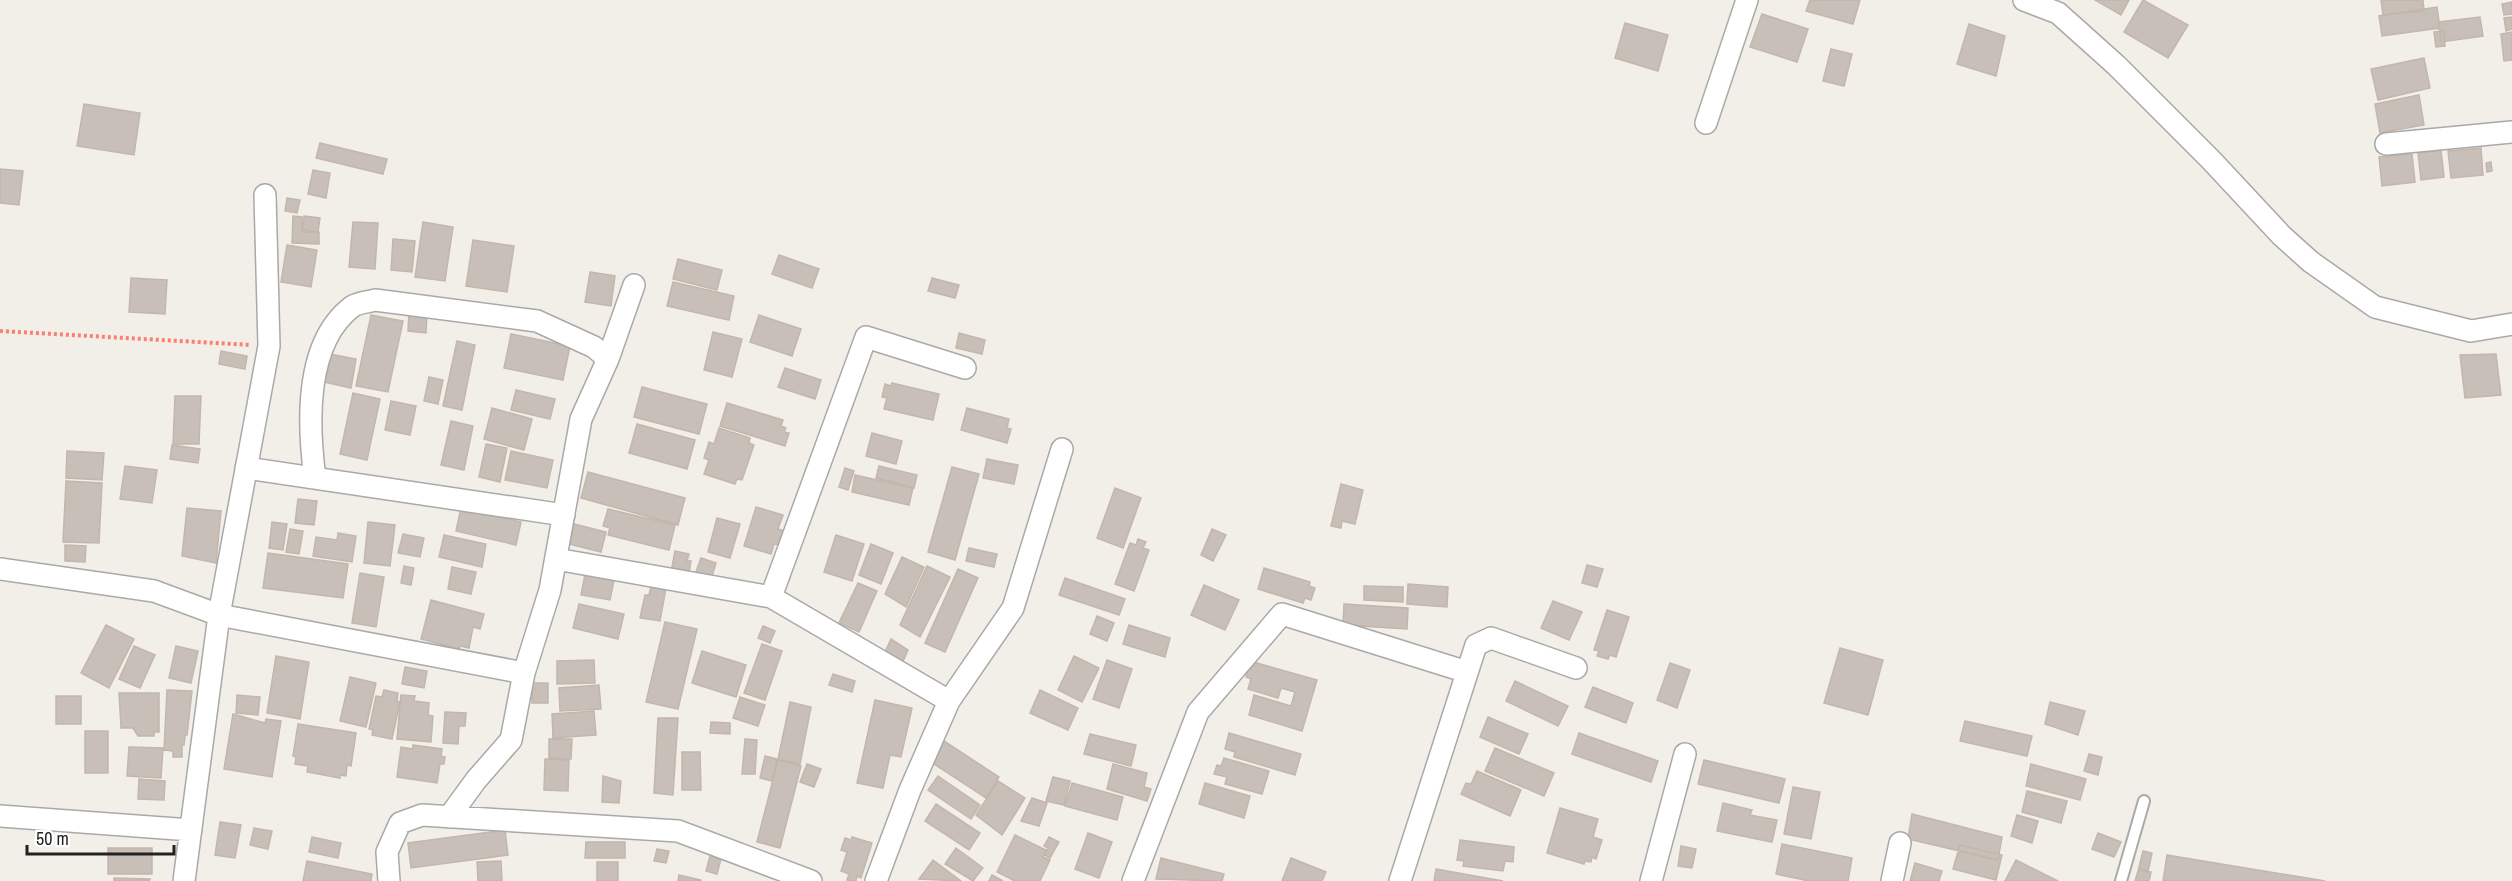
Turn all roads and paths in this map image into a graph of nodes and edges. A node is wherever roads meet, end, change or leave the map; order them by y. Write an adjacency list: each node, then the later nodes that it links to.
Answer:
1 (1747, 0): 3 (street)
2 (2024, 0): 8 (street)
3 (1706, 123)
4 (2512, 132): 5 (street)
5 (2386, 144)
6 (265, 195): 10 (street)
7 (634, 285): 11 (street)
8 (2512, 324)
9 (0, 331): 10 (path)
10 (269, 346): 14 (street)
11 (608, 359): 15 (street); 16 (street)
12 (965, 368): 19 (street)
13 (1062, 448): 24 (street)
14 (246, 468): 15 (street); 20 (street)
15 (315, 478): 16 (street)
16 (564, 515): 17 (street)
17 (556, 559): 19 (street); 23 (street)
18 (0, 569): 20 (street)
19 (771, 597): 24 (street)
20 (219, 615): 23 (street); 29 (street)
21 (1576, 668): 22 (street)
22 (1467, 672): 35 (street); 36 (street)
23 (524, 673): 28 (street)
24 (949, 701): 34 (street)
25 (1685, 754): 37 (street)
26 (2144, 801): 39 (lane)
27 (0, 816): 29 (street)
28 (449, 817): 32 (street); 33 (street)
29 (190, 830): 31 (street)
30 (1900, 843): 38 (street)
31 (184, 881)
32 (389, 881)
33 (811, 881)
34 (876, 881)
35 (1133, 881)
36 (1400, 881)
37 (1651, 881)
38 (1892, 881)
39 (2121, 881)

